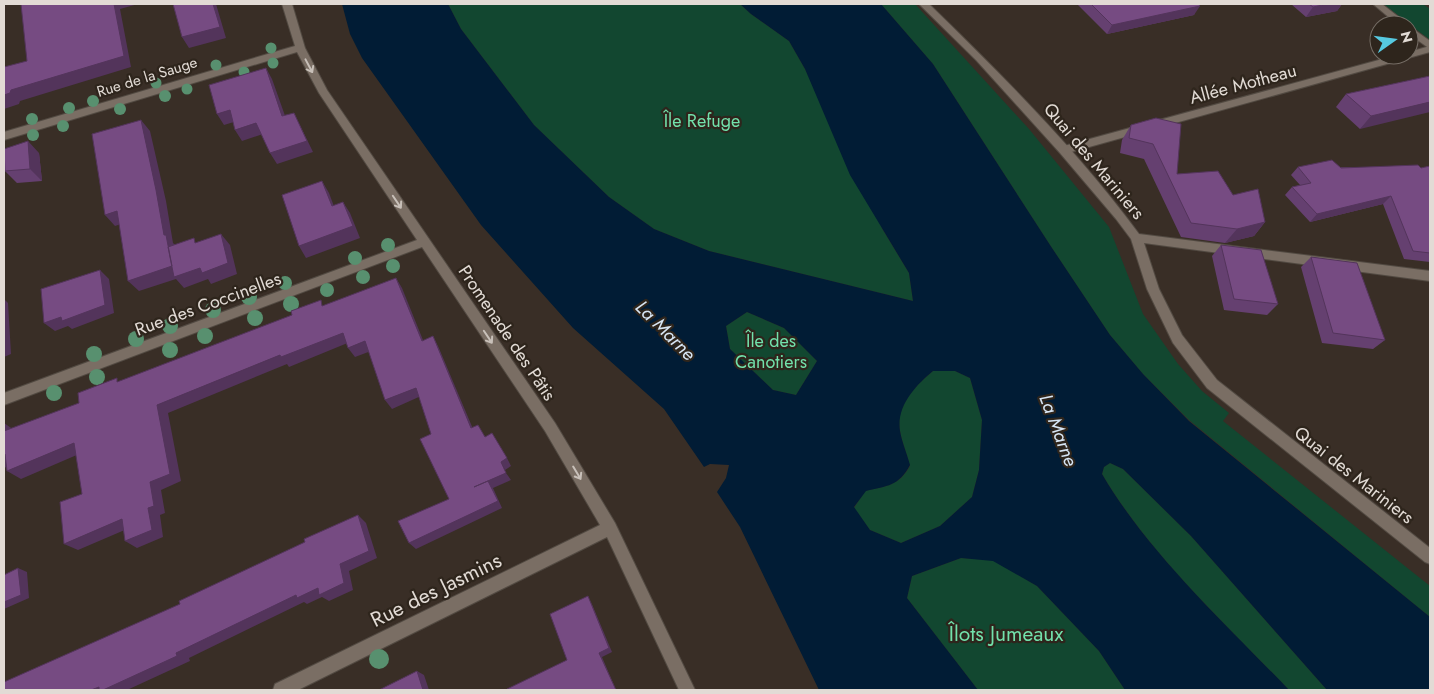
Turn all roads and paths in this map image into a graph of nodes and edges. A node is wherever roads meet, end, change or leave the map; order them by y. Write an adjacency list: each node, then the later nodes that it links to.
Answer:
1 (287, 4): 6 (street, Promenade des Pâtis)
2 (924, 4): 9 (street, Quai des Mariniers)
3 (1377, 4): 4 (street)
4 (1391, 15)
5 (1419, 38): 7 (street)
6 (300, 48): 8 (street, Rue de la Sauge); 11 (street, Promenade des Pâtis, one-way to 11)
7 (1430, 48): 9 (street, Allée Motheau)
8 (4, 136)
9 (1064, 150): 10 (street, Quai des Mariniers)
10 (1136, 238): 12 (street); 15 (street, Quai des Mariniers)
11 (424, 242): 13 (street, Rue des Coccinelles); 14 (street, Promenade des Pâtis, one-way to 14)
12 (1430, 276)
13 (4, 399)
14 (610, 528): 16 (street, Rue des Jasmins); 17 (street, Promenade des Pâtis)
15 (1430, 557)
16 (281, 690)
17 (687, 690)

